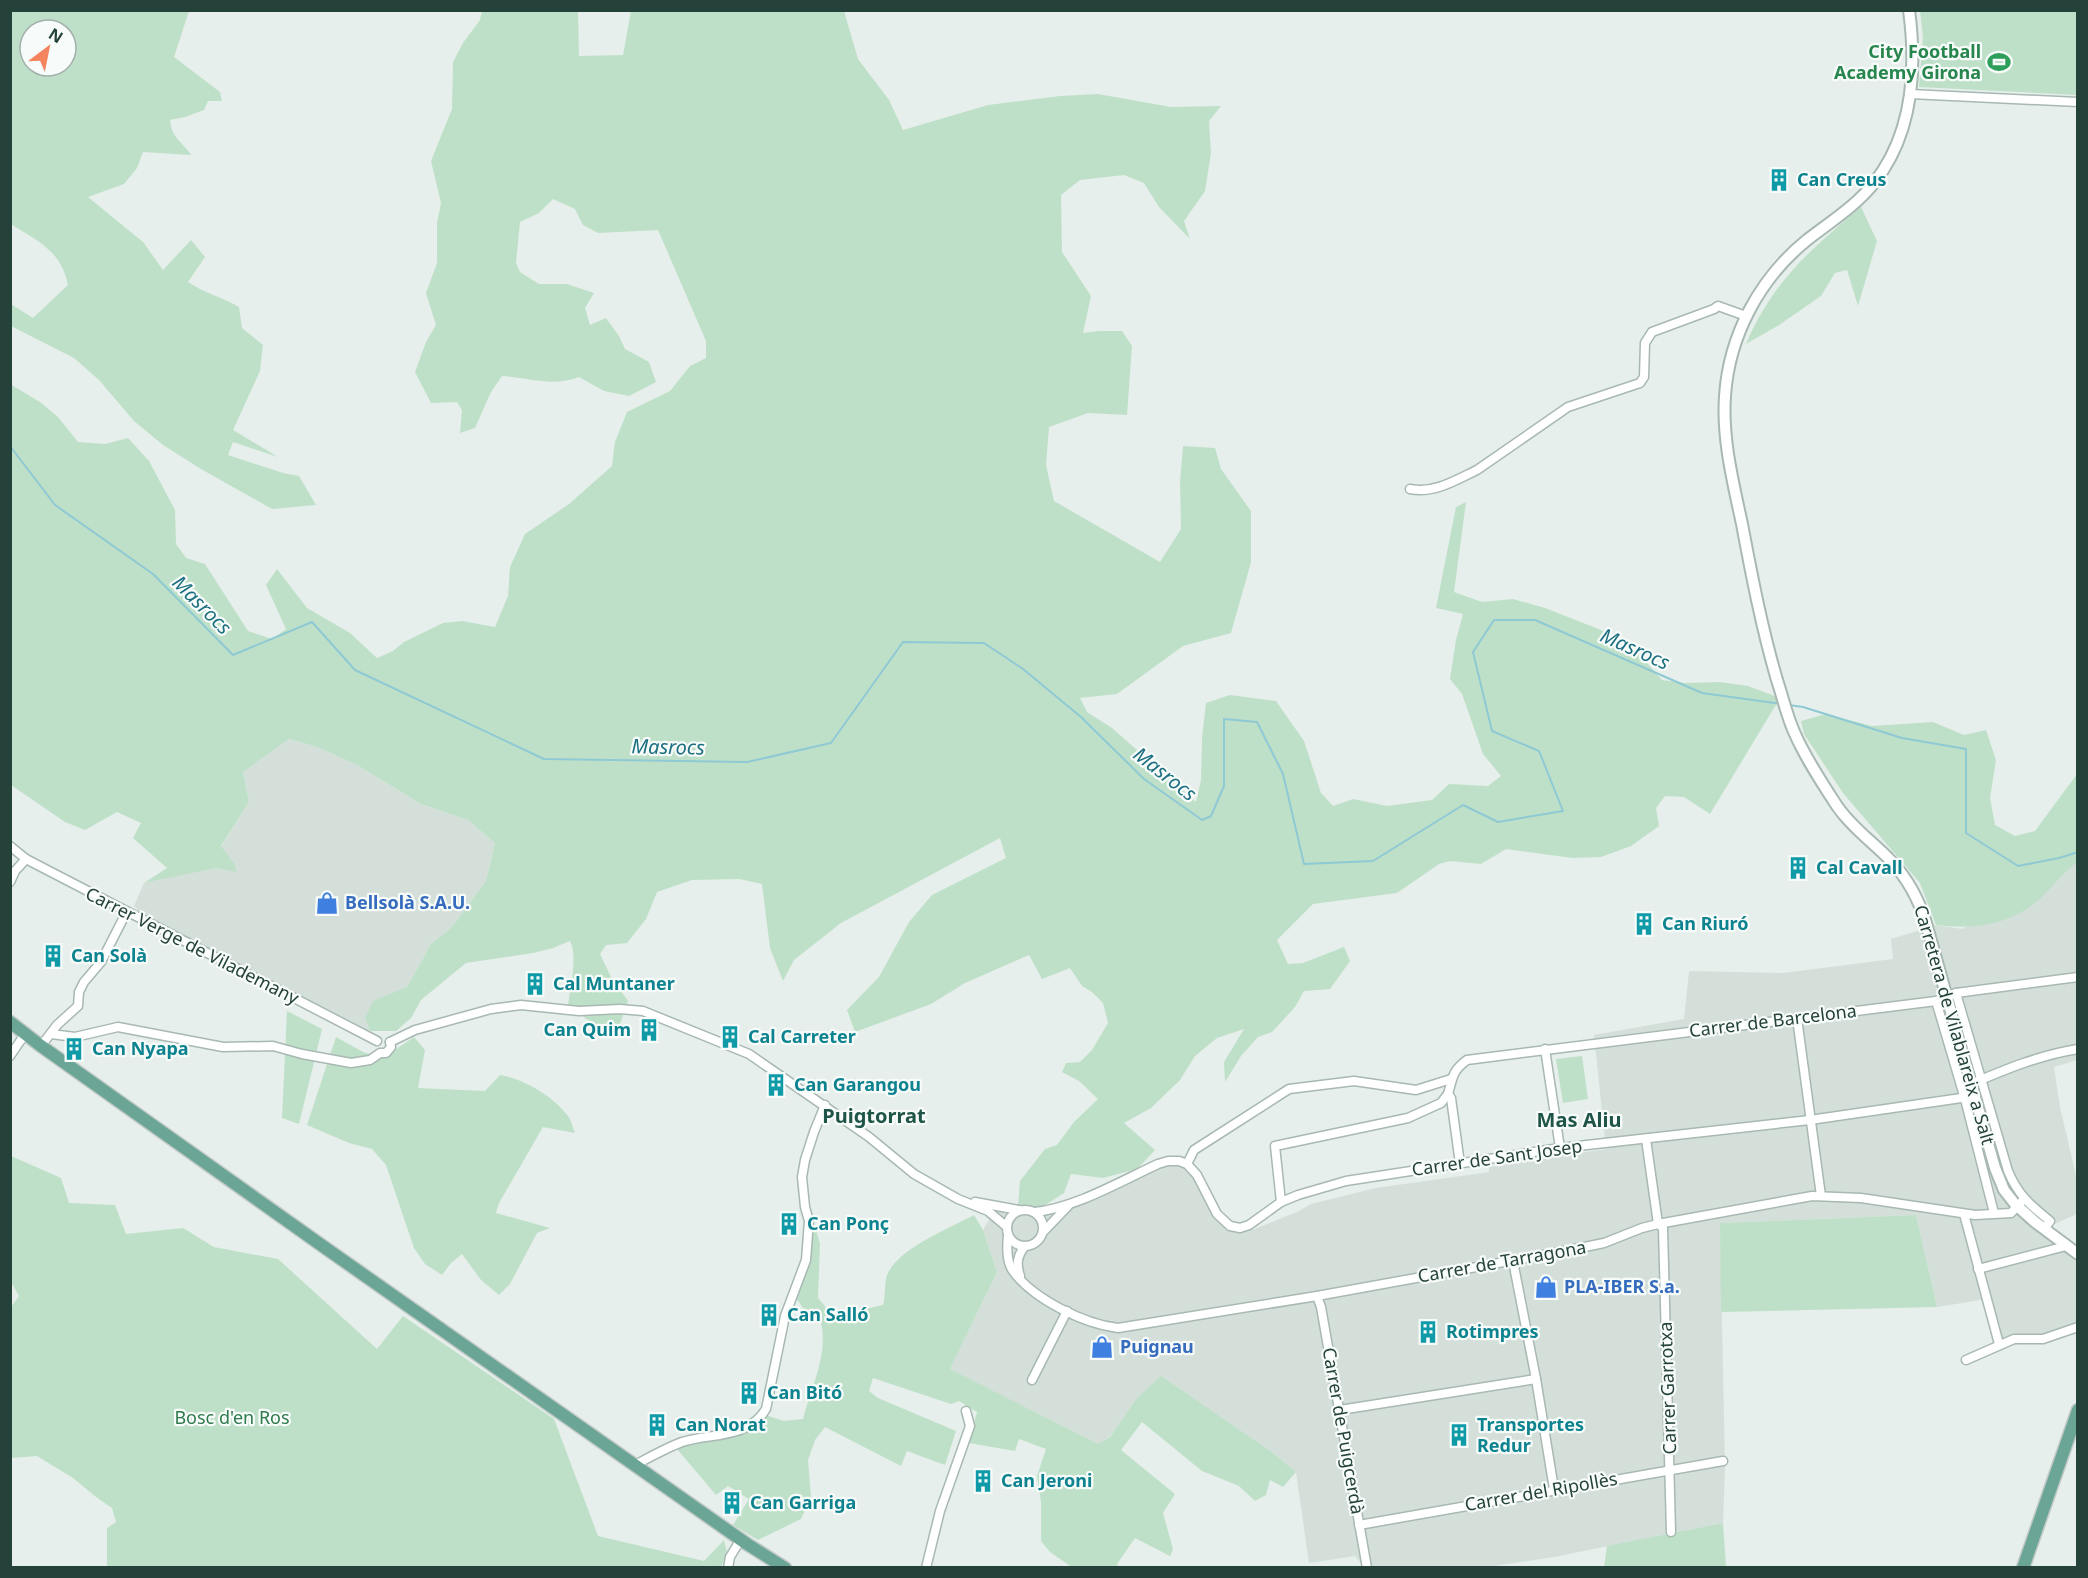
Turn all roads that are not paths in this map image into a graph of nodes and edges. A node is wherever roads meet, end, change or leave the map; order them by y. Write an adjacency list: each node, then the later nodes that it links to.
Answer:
1 (1909, 10): 2 (street, Carretera de Vilablareix a Salt)
2 (1910, 94): 3 (street); 4 (street, Carretera de Vilablareix a Salt)
3 (2078, 102)
4 (1746, 316): 5 (street); 11 (street, Carretera de Vilablareix a Salt)
5 (1410, 489)
6 (10, 846): 7 (street, Carrer Verge de Vilademany)
7 (26, 859): 8 (street); 9 (street, Carrer Verge de Vilademany)
8 (10, 882)
9 (126, 913): 15 (street); 16 (street, Carrer Verge de Vilademany)
10 (2078, 977): 11 (street, Carrer de Barcelona)
11 (1946, 997): 12 (street, Carrer de Barcelona); 24 (street); 25 (street, Carretera de Vilablareix a Salt); 27 (street)
12 (1797, 1018): 20 (street, Carrer de Barcelona); 29 (street)
13 (10, 1022): 14 (main road)
14 (26, 1034): 18 (main road); 22 (street)
15 (51, 1034): 18 (street); 21 (street)
16 (377, 1041): 17 (street); 21 (street)
17 (390, 1042): 21 (street); 28 (street)
18 (41, 1046): 65 (main road)
19 (2078, 1048): 24 (street)
20 (1545, 1049): 23 (street, Carrer de Barcelona); 31 (street)
21 (380, 1053)
22 (10, 1056)
23 (1451, 1079): 26 (street); 32 (street)
24 (1982, 1079): 25 (street); 39 (street)
25 (1971, 1084): 27 (street, Carretera de Vilablareix a Salt)
26 (1448, 1094): 33 (street); 37 (street)
27 (1970, 1098): 29 (street, Carrer de Sant Josep); 34 (street, Carretera de Vilablareix a Salt); 42 (street)
28 (825, 1105): 36 (street); 65 (street)
29 (1810, 1120): 30 (street, Carrer de Sant Josep); 35 (street)
30 (1646, 1138): 31 (street, Carrer de Sant Josep); 44 (street, Carrer Garrotxa)
31 (1560, 1148): 33 (street, Carrer de Sant Josep)
32 (1187, 1164): 37 (street, Carrer de Sant Josep); 38 (street)
33 (1460, 1164): 37 (street, Carrer de Sant Josep)
34 (2007, 1195): 39 (street, Carretera de Vilablareix a Salt); 42 (street)
35 (1821, 1196): 43 (street, Carrer de Tarragona); 44 (street, Carrer de Tarragona)
36 (958, 1199): 40 (street); 46 (street)
37 (1281, 1202)
38 (1071, 1204): 41 (street); 47 (street)
39 (2017, 1206): 42 (street, Carrer de Tarragona); 45 (street, Carretera de Vilablareix a Salt); 45 (street)
40 (1019, 1210): 41 (street); 46 (street)
41 (1034, 1212): 47 (street)
42 (1994, 1213): 43 (street, Carrer de Tarragona)
43 (1964, 1214): 52 (street)
44 (1658, 1224): 51 (street, Carrer de Tarragona); 66 (street, Carrer Garrotxa)
45 (2044, 1229): 49 (street, Carretera de Vilablareix a Salt)
46 (1007, 1231): 48 (street); 53 (street, Carrer de Tarragona)
47 (1044, 1231): 48 (street)
48 (1024, 1246): 53 (street)
49 (2066, 1246): 50 (street, Carretera de Vilablareix a Salt); 52 (street)
50 (2078, 1254)
51 (1514, 1261): 54 (street, Carrer de Tarragona); 59 (street)
52 (1978, 1269): 57 (street)
53 (1021, 1279): 55 (street, Carrer de Tarragona)
54 (1317, 1296): 55 (street, Carrer de Tarragona); 61 (street, Carrer de Puigcerdà)
55 (1067, 1311): 60 (street)
56 (2078, 1327): 57 (street)
57 (1999, 1344): 58 (street)
58 (1966, 1360)
59 (1536, 1379): 61 (street); 67 (street)
60 (1032, 1380)
61 (1340, 1410): 68 (street, Carrer de Puigcerdà)
62 (2078, 1410): 76 (main road)
63 (966, 1411): 74 (street)
64 (1723, 1461): 66 (street, Carrer del Ripollès)
65 (635, 1465): 70 (main road)
66 (1670, 1470): 67 (street, Carrer del Ripollès); 69 (street, Carrer Garrotxa)
67 (1554, 1489): 68 (street, Carrer del Ripollès)
68 (1359, 1525): 75 (street, Carrer de Puigcerdà)
69 (1671, 1532)
70 (744, 1541): 71 (street); 72 (main road); 73 (main road)
71 (728, 1568)
72 (777, 1568)
73 (785, 1568)
74 (926, 1568)
75 (1367, 1568)
76 (2023, 1568)

